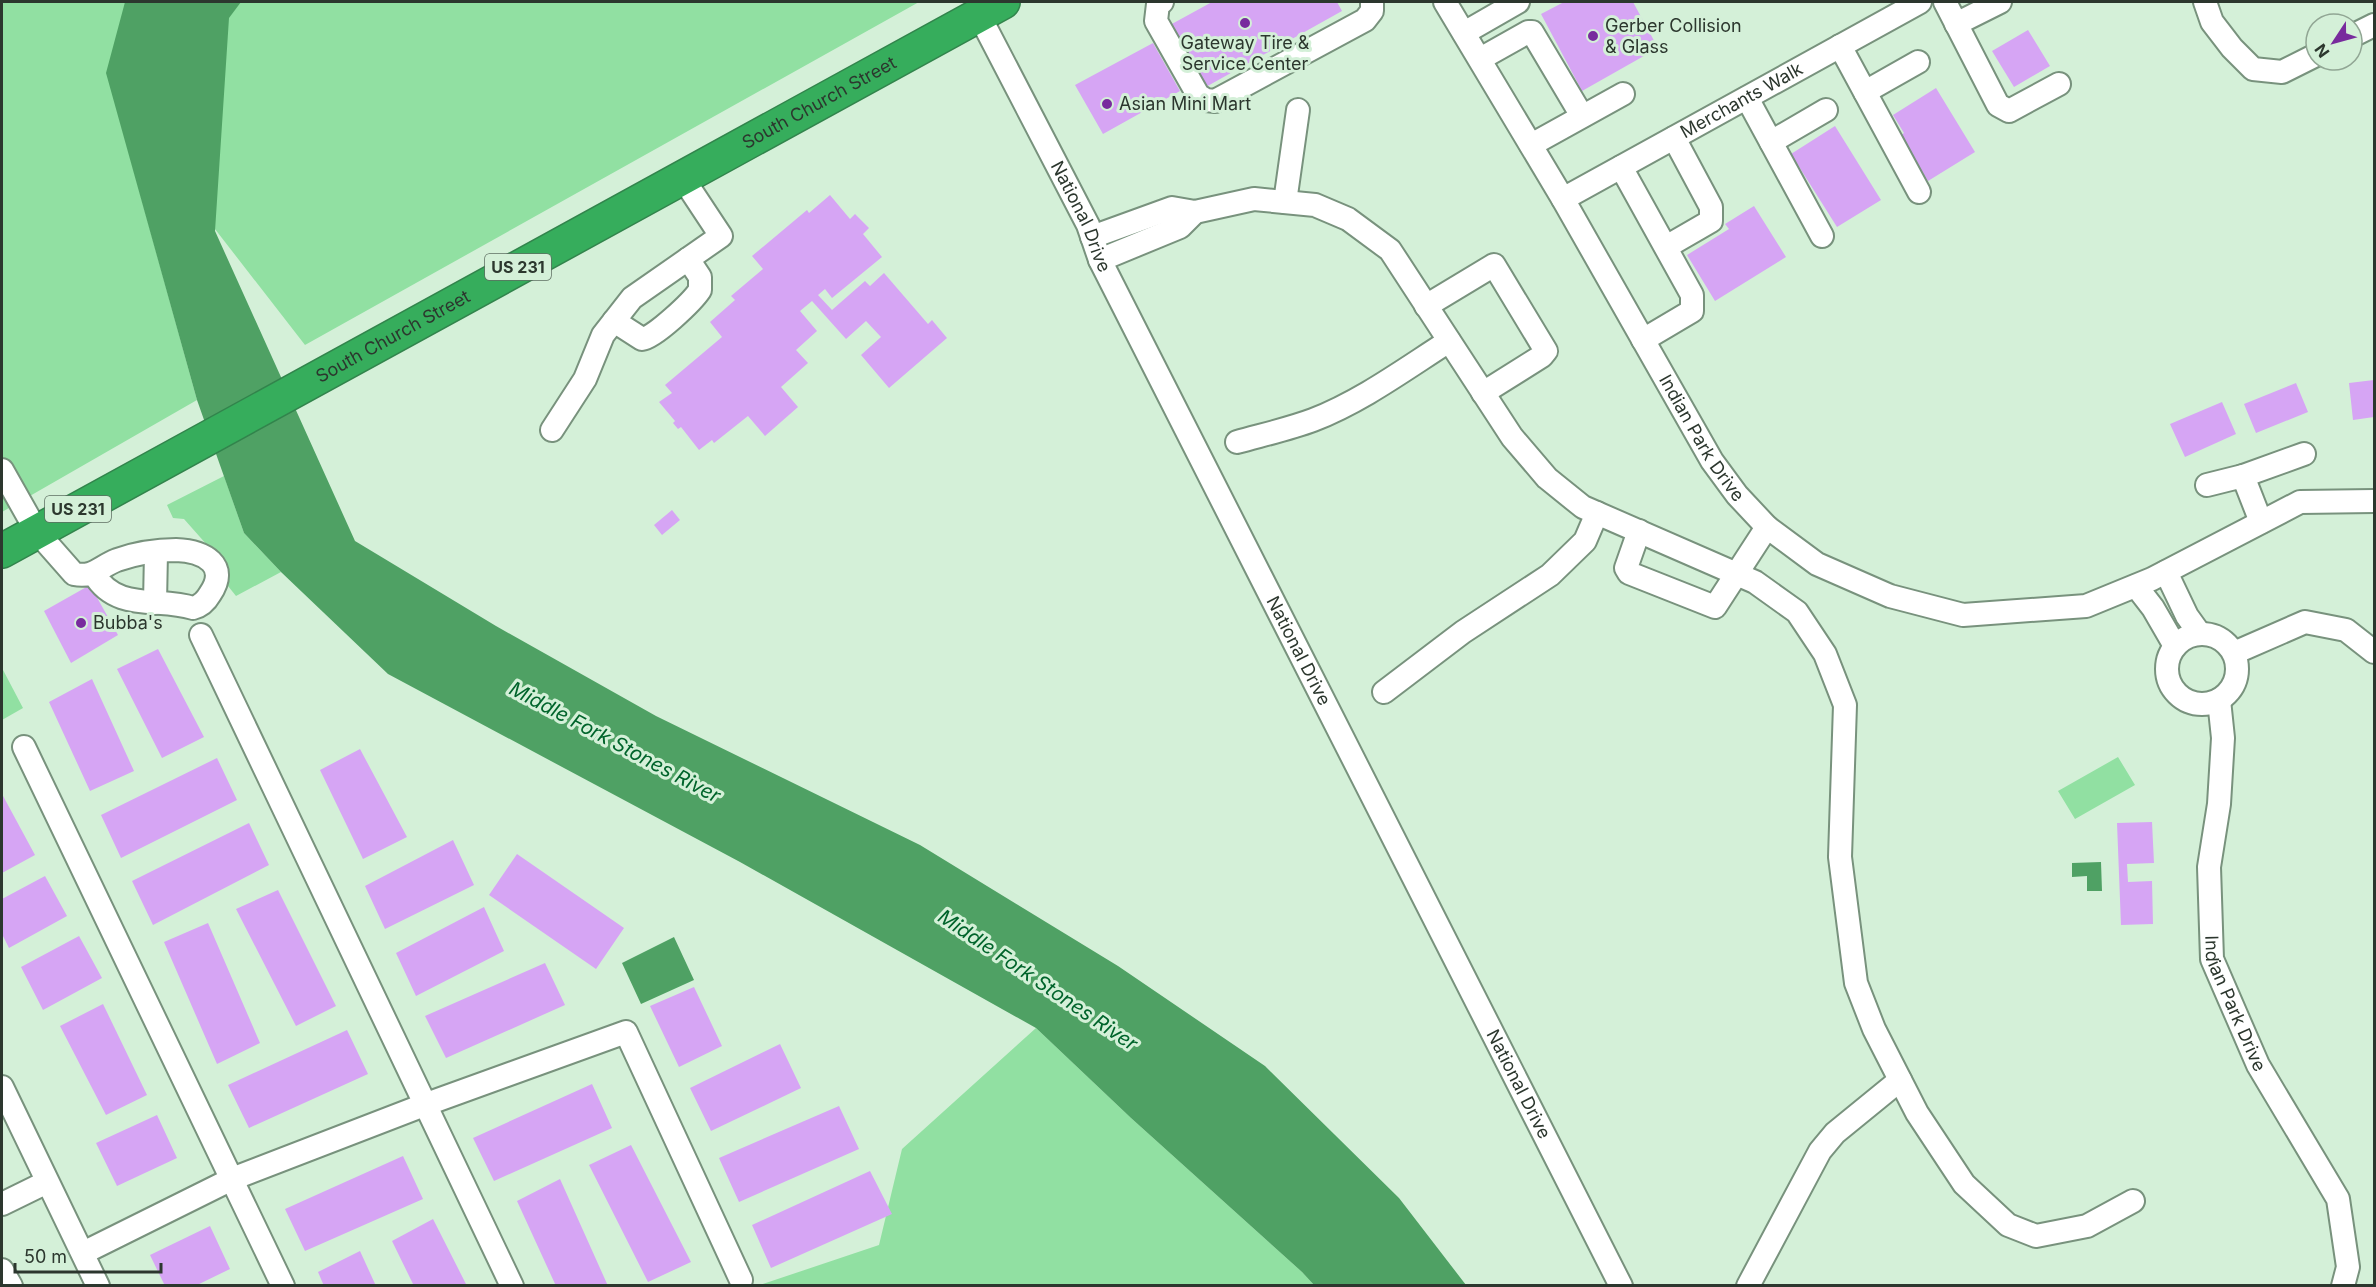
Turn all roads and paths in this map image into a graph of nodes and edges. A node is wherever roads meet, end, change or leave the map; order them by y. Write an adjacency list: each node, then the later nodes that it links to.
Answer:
1 (1162, 2): 2 (street)
2 (1372, 2)
3 (1445, 2): 11 (street, Indian Park Drive)
4 (1518, 2): 11 (street)
5 (1920, 2): 12 (street, Merchants Walk)
6 (1945, 2): 10 (street)
7 (2000, 2): 10 (street)
8 (2205, 2): 14 (street)
9 (991, 8): 27 (highway, South Church Street / US 231); 33 (street, National Drive)
10 (1956, 24): 16 (street)
11 (1464, 33): 13 (street, Indian Park Drive)
12 (1840, 46): 17 (street); 19 (street, Merchants Walk)
13 (1480, 58): 22 (street); 25 (street, Indian Park Drive)
14 (2304, 61)
15 (1918, 62): 17 (street)
16 (2059, 84)
17 (1865, 92): 28 (street)
18 (1623, 94): 22 (street)
19 (1747, 98): 23 (street, Merchants Walk); 24 (street)
20 (1298, 110): 30 (street)
21 (1826, 110): 24 (street)
22 (1582, 116): 25 (street)
23 (1674, 138): 26 (street, Merchants Walk); 34 (street)
24 (1771, 142): 32 (street)
25 (1531, 145): 29 (street, Indian Park Drive)
26 (1621, 167): 29 (street, Merchants Walk); 34 (street)
27 (682, 177): 35 (street); 53 (highway, South Church Street / US 231)
28 (1919, 192)
29 (1563, 199): 39 (street, Indian Park Drive)
30 (1285, 202): 31 (street); 37 (street)
31 (1195, 212): 33 (street); 36 (street)
32 (1822, 236)
33 (1092, 237): 36 (street, National Drive)
34 (1666, 247): 39 (street)
35 (688, 259): 38 (street); 38 (street)
36 (1100, 260): 83 (street, National Drive)
37 (1426, 306): 40 (street); 41 (street)
38 (614, 321): 42 (street)
39 (1643, 340): 51 (street, Indian Park Drive)
40 (1449, 341): 41 (street); 43 (street)
41 (1483, 393): 49 (street)
42 (552, 430)
43 (1237, 442)
44 (2304, 454): 46 (street)
45 (2, 470): 53 (street)
46 (2243, 476): 47 (street); 50 (street)
47 (2207, 485)
48 (2373, 496): 50 (street, Indian Park Drive)
49 (1597, 513): 52 (street); 66 (street)
50 (2262, 522): 56 (street, Indian Park Drive)
51 (1767, 527): 57 (street); 59 (street, Indian Park Drive)
52 (1639, 531): 57 (street); 57 (street)
53 (37, 532): 54 (highway, South Church Street / US 231); 58 (street)
54 (2, 551)
55 (156, 552): 58 (street); 60 (street); 60 (street)
56 (2166, 572): 59 (street, Indian Park Drive); 61 (street)
57 (1736, 573): 69 (street)
58 (94, 574): 60 (street)
59 (2136, 586): 63 (street)
60 (155, 603)
61 (2200, 634): 63 (street); 65 (street)
62 (201, 636): 71 (street)
63 (2175, 646): 67 (street)
64 (2374, 652): 65 (street)
65 (2234, 653): 67 (street)
66 (1384, 692)
67 (2219, 700): 85 (street, Indian Park Drive)
68 (24, 747): 72 (street)
69 (1900, 1080): 74 (street); 84 (street)
70 (2, 1087): 73 (street)
71 (424, 1105): 72 (street); 78 (street); 82 (street)
72 (231, 1179): 76 (street); 81 (street)
73 (47, 1182): 75 (street); 76 (street)
74 (2133, 1201)
75 (2, 1204)
76 (83, 1253): 80 (street)
77 (2, 1270): 79 (street)
78 (741, 1280)
79 (11, 1286)
80 (98, 1286)
81 (283, 1286)
82 (512, 1286)
83 (1621, 1286)
84 (1748, 1286)
85 (2343, 1286)

